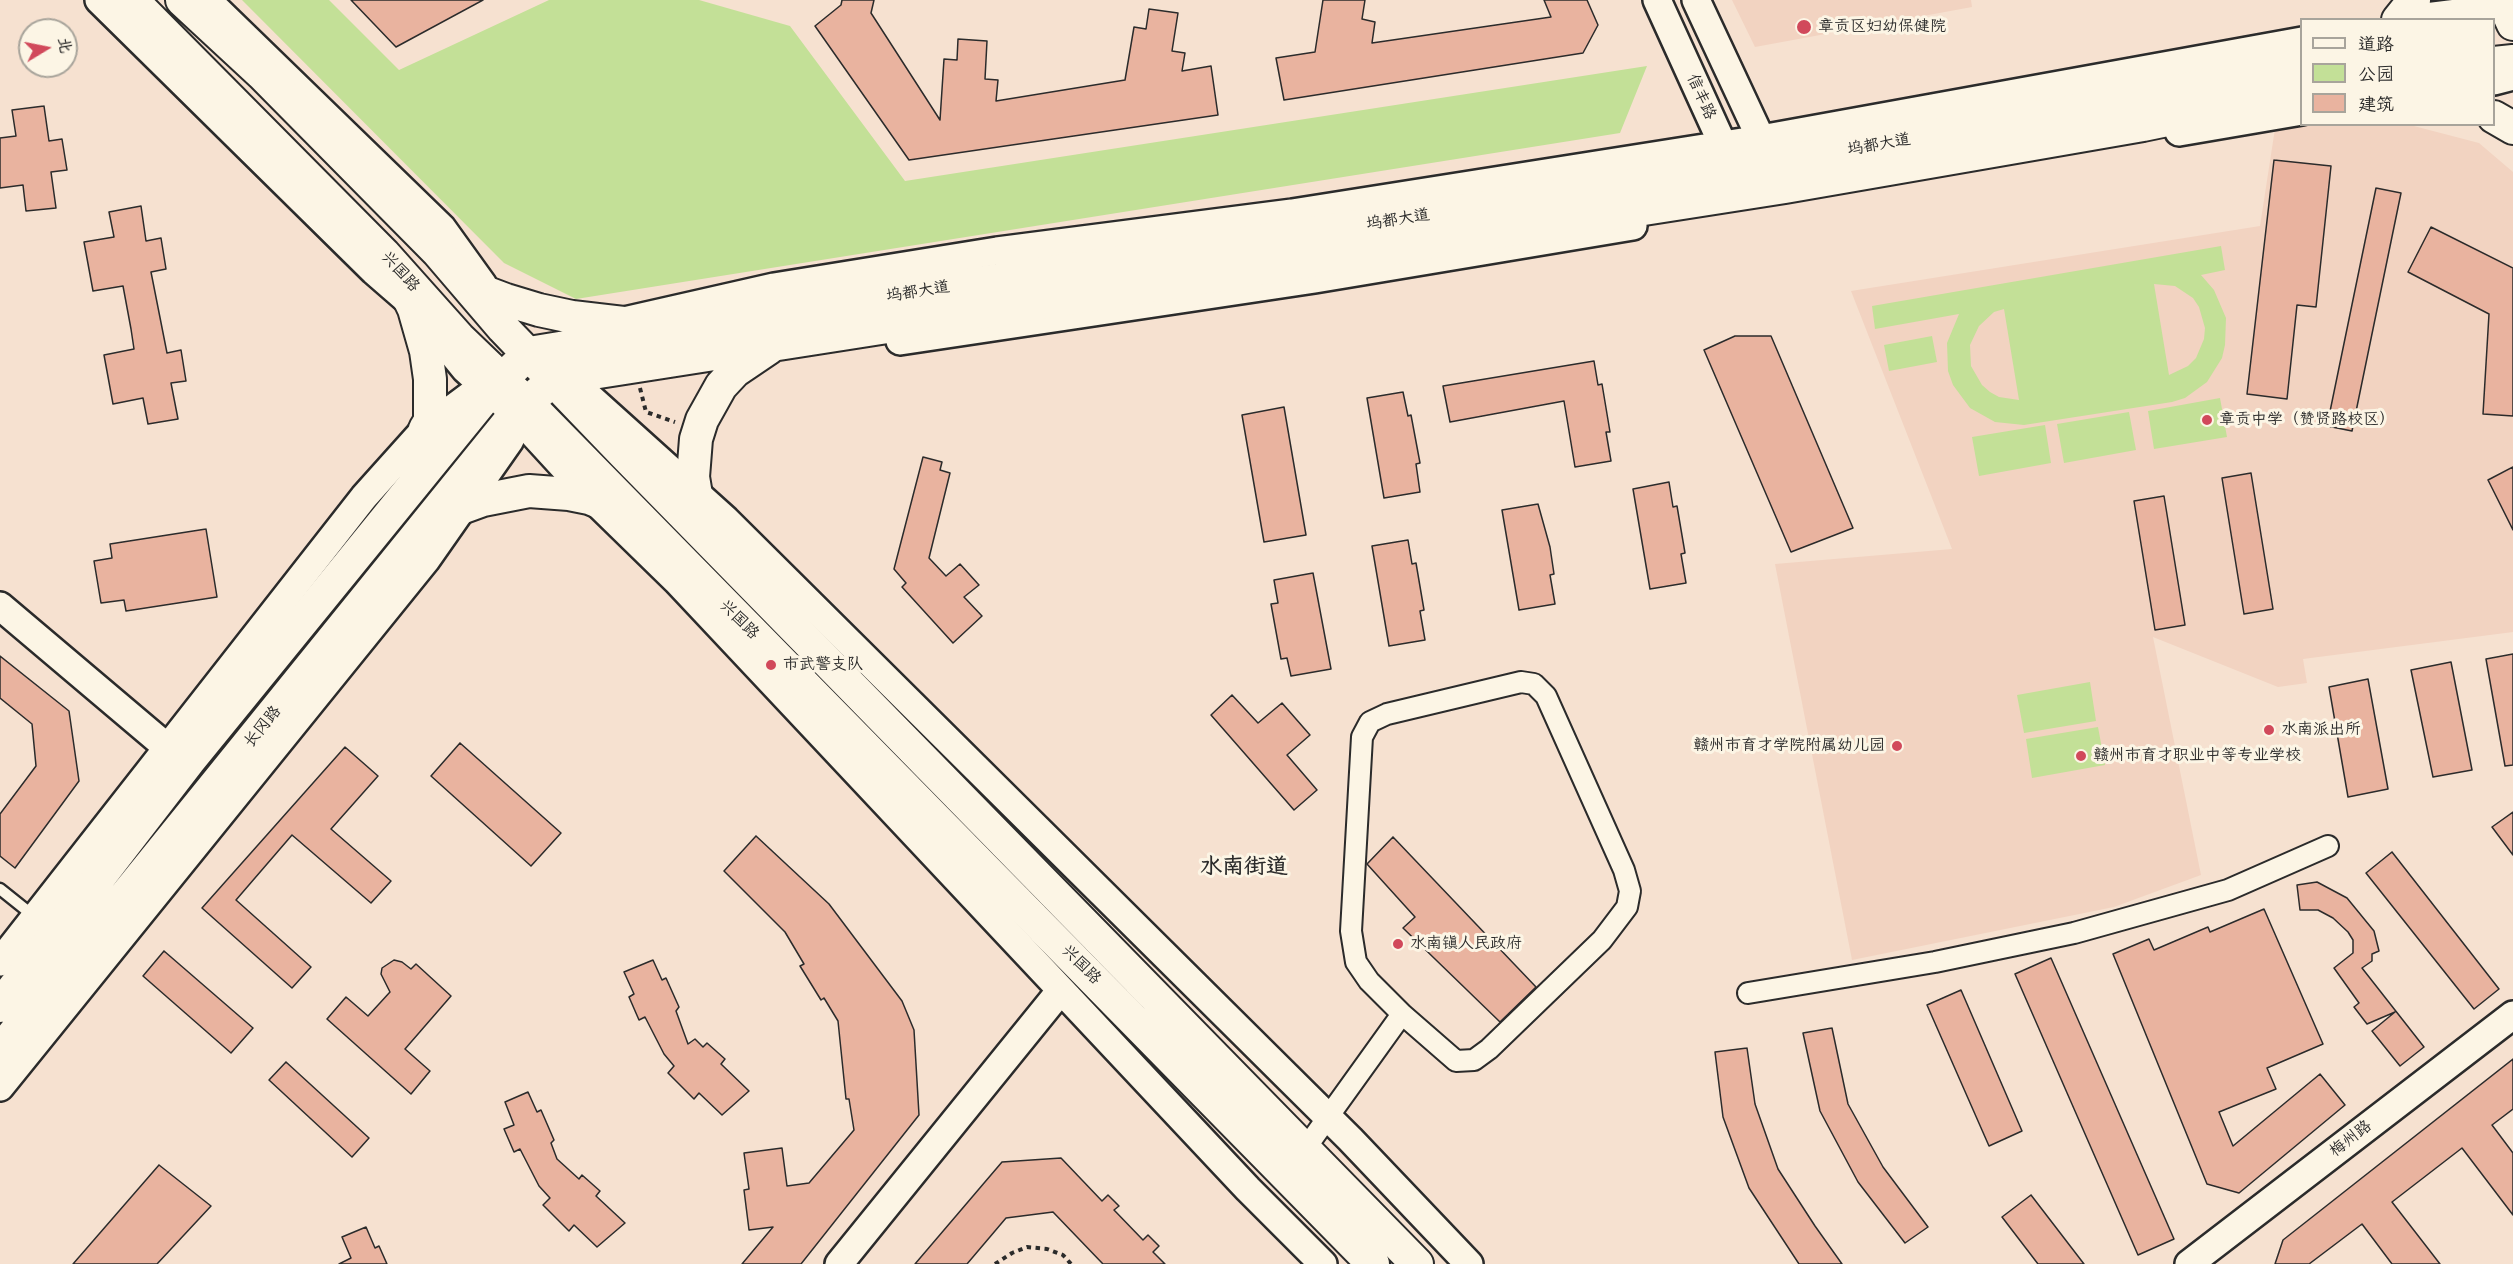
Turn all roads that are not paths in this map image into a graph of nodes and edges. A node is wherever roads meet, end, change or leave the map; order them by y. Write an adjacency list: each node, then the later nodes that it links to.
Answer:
1 (99, 0): 26 (street)
2 (132, 0): 24 (main road, 兴国路)
3 (182, 0): 23 (main road, 兴国路)
4 (207, 0): 25 (street)
5 (1657, 0): 22 (street, 信丰路)
6 (1696, 0): 21 (street)
7 (2414, 0): 9 (main road)
8 (2506, 13): 10 (street)
9 (2400, 18)
10 (2430, 18)
11 (2300, 41): 21 (street)
12 (2513, 61): 13 (main road)
13 (2495, 63)
14 (2300, 64): 21 (main road, 坞都大道)
15 (2513, 76): 16 (street)
16 (2495, 80)
17 (2300, 92): 21 (main road, 坞都大道)
18 (2300, 111): 31 (street)
19 (2495, 118): 20 (main road)
20 (2513, 128)
21 (1773, 163): 22 (main road, 坞都大道); 22 (street)
22 (1737, 169): 27 (main road, 坞都大道); 28 (street); 29 (main road, 坞都大道)
23 (438, 252): 25 (main road); 30 (main road, 兴国路)
24 (384, 254): 26 (main road); 32 (main road, 兴国路)
25 (489, 293): 28 (main road); 30 (street)
26 (412, 304): 32 (street); 35 (main road)
27 (744, 318): 28 (main road); 30 (main road, 坞都大道)
28 (616, 323): 30 (street)
29 (786, 341): 31 (main road); 33 (main road, 坞都大道)
30 (531, 348): 32 (main road); 33 (main road, 兴国路)
31 (745, 363): 33 (street); 37 (main road)
32 (492, 381): 34 (main road, 兴国路); 35 (street); 36 (main road)
33 (565, 382): 34 (main road); 37 (street); 42 (main road, 兴国路)
34 (525, 413): 38 (street); 39 (street); 40 (main road, 兴国路); 41 (main road, 长冈路)
35 (425, 429): 36 (main road); 44 (street)
36 (410, 490): 51 (main road)
37 (694, 492): 42 (main road); 56 (street)
38 (593, 499): 39 (main road); 40 (main road); 49 (street)
39 (465, 506): 41 (main road); 55 (street)
40 (644, 524): 60 (main road, 兴国路)
41 (421, 533): 54 (main road, 长冈路)
42 (717, 547): 57 (main road, 兴国路)
43 (0, 606): 44 (street)
44 (169, 749): 47 (street)
45 (2328, 846): 50 (street)
46 (0, 889): 47 (lane)
47 (35, 917): 48 (street)
48 (0, 962)
49 (1061, 990): 58 (street); 59 (street)
50 (1748, 993)
51 (0, 1006)
52 (1402, 1014): 52 (street); 56 (street)
53 (2513, 1015): 63 (street, 梅州路)
54 (0, 1051)
55 (0, 1087)
56 (1328, 1117): 57 (street); 62 (street)
57 (1305, 1149): 61 (main road, 兴国路)
58 (839, 1264)
59 (1323, 1264)
60 (1373, 1264)
61 (1417, 1264)
62 (1469, 1264)
63 (2189, 1264)

